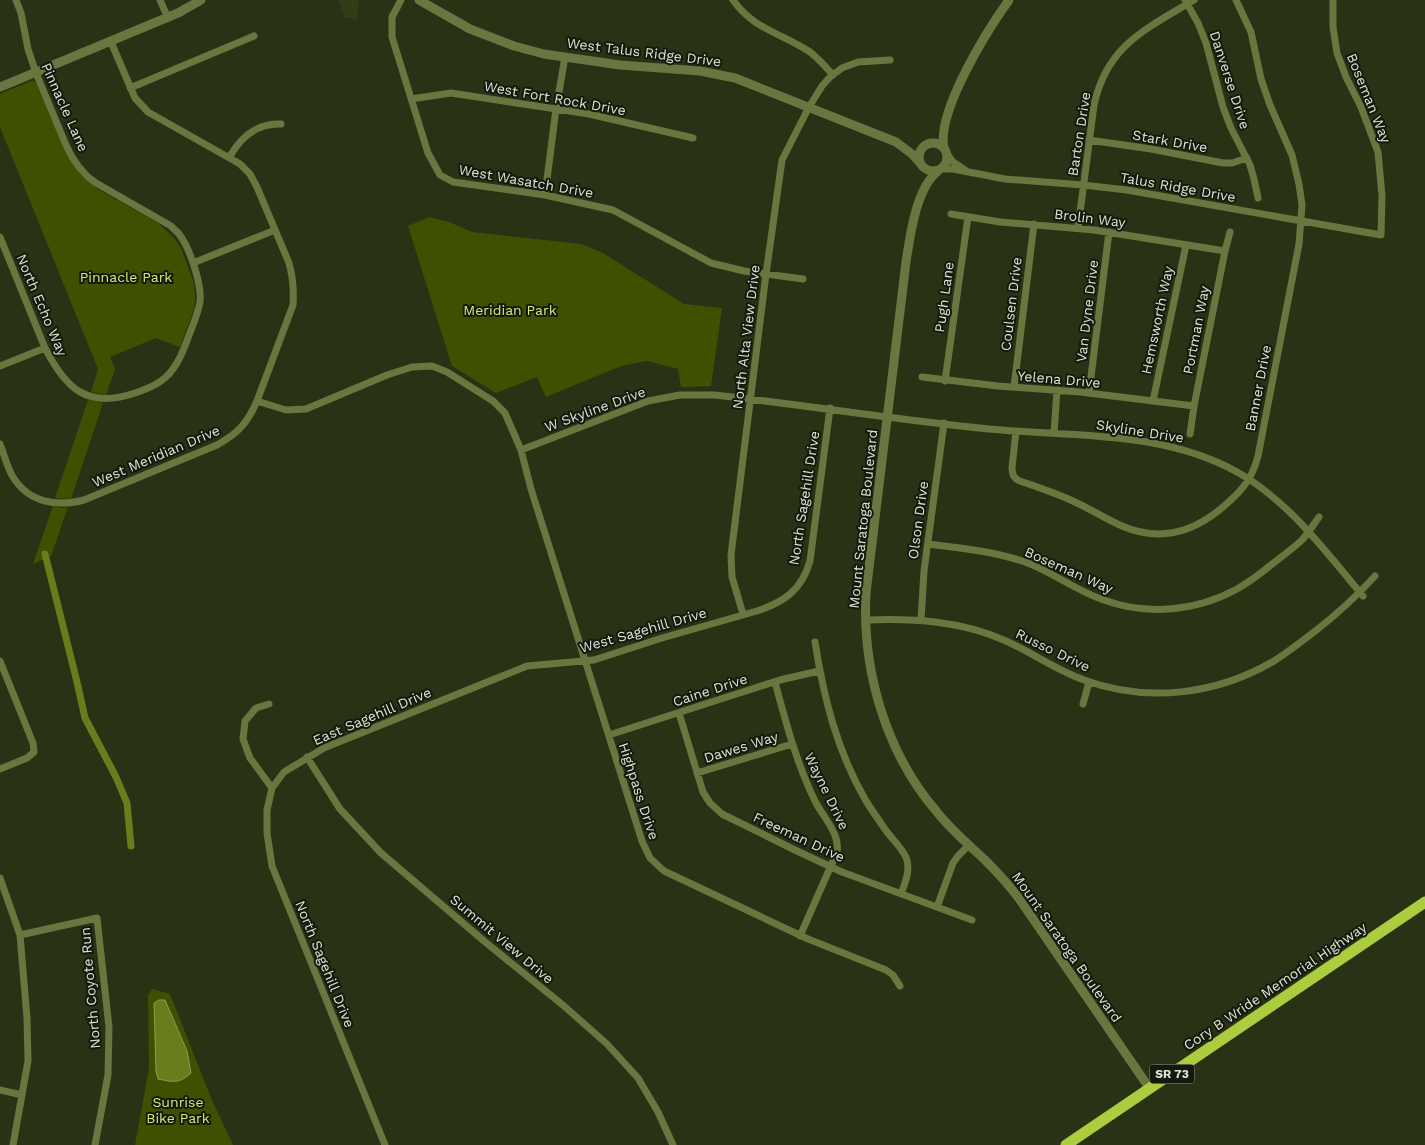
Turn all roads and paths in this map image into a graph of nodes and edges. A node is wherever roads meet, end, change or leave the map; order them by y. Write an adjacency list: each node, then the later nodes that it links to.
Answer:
1 (16, 0): 16 (street, Pinnacle Lane)
2 (160, 0): 11 (street)
3 (201, 0): 11 (street)
4 (401, 0): 20 (street)
5 (419, 0): 14 (street, West Talus Ridge Drive)
6 (733, 0): 17 (street)
7 (1009, 0): 23 (street)
8 (1236, 0): 41 (street, Banner Drive)
9 (1333, 0): 47 (street, Boseman Way)
10 (1189, 1): 26 (street, Barton Drive); 31 (street, Danverse Drive)
11 (168, 18): 13 (street)
12 (254, 36): 19 (street)
13 (110, 42): 16 (street); 19 (street, West Meridian Drive)
14 (565, 57): 21 (street, West Talus Ridge Drive); 22 (street)
15 (890, 60): 17 (street)
16 (36, 72): 18 (street); 51 (street, Pinnacle Lane)
17 (833, 75): 21 (street, North Alta View Drive)
18 (0, 87)
19 (130, 88): 30 (street, West Meridian Drive)
20 (411, 99): 22 (street, West Fort Rock Drive); 36 (street, West Wasatch Drive)
21 (809, 107): 27 (street, West Talus Ridge Drive); 52 (street, North Alta View Drive)
22 (556, 109): 25 (street, West Fort Rock Drive); 36 (street)
23 (946, 119): 28 (street); 29 (street)
24 (281, 124): 30 (street)
25 (692, 138)
26 (1089, 140): 31 (street, Stark Drive); 35 (street, Barton Drive)
27 (896, 142): 28 (street, West Talus Ridge Drive); 32 (street, West Talus Ridge Drive)
28 (927, 144): 29 (street); 32 (street)
29 (946, 151): 33 (street); 34 (street, Talus Ridge Drive)
30 (228, 158): 44 (street, West Meridian Drive)
31 (1247, 158): 38 (street, Danverse Drive)
32 (921, 164): 33 (street); 37 (street, Mount Saratoga Boulevard)
33 (940, 170): 34 (street, Talus Ridge Drive); 37 (street, Mount Saratoga Boulevard)
34 (970, 173): 35 (street, Talus Ridge Drive)
35 (1084, 184): 41 (street, Talus Ridge Drive); 43 (street, Barton Drive)
36 (545, 195): 52 (street, West Wasatch Drive)
37 (921, 196): 67 (street, Mount Saratoga Boulevard)
38 (1258, 198)
39 (951, 214): 40 (street, Brolin Way)
40 (968, 217): 42 (street, Brolin Way); 57 (street, Pugh Lane)
41 (1302, 220): 47 (street, Talus Ridge Drive); 74 (street, Banner Drive)
42 (1034, 224): 43 (street, Brolin Way); 58 (street, Coulsen Drive)
43 (1078, 228): 45 (street, Brolin Way)
44 (275, 230): 51 (street); 63 (street, West Meridian Drive)
45 (1110, 232): 49 (street, Brolin Way); 60 (street, Van Dyne Drive)
46 (1230, 232): 50 (street, Portman Way)
47 (1381, 234)
48 (0, 237): 54 (street, North Echo Way)
49 (1186, 245): 50 (street, Brolin Way); 64 (street, Hemsworth Way)
50 (1225, 251): 65 (street, Portman Way)
51 (193, 263): 61 (street, Pinnacle Lane)
52 (766, 274): 53 (street, West Wasatch Drive); 62 (street, North Alta View Drive)
53 (803, 279)
54 (45, 348): 55 (street); 61 (street, North Echo Way)
55 (0, 366)
56 (922, 378): 57 (street, Yelena Drive)
57 (946, 380): 58 (street, Yelena Drive)
58 (1014, 387): 59 (street, Yelena Drive)
59 (1057, 390): 60 (street, Yelena Drive); 70 (street)
60 (1089, 393): 64 (street, Yelena Drive)
61 (90, 396)
62 (751, 399): 66 (street, W Skyline Drive); 73 (street, W Skyline Drive); 80 (street, North Alta View Drive)
63 (258, 401): 72 (street, West Meridian Drive); 73 (street, Highpass Drive)
64 (1153, 401): 65 (street, Yelena Drive)
65 (1194, 406): 71 (street, Portman Way)
66 (830, 408): 67 (street, W Skyline Drive); 80 (street, North Sagehill Drive)
67 (888, 416): 68 (street, Skyline Drive); 81 (street, Mount Saratoga Boulevard)
68 (944, 423): 69 (street, Skyline Drive); 77 (street, Olson Drive)
69 (1016, 431): 70 (street, Skyline Drive); 74 (street, Banner Drive)
70 (1054, 433): 74 (street, Skyline Drive)
71 (1190, 434)
72 (0, 444)
73 (521, 450): 85 (street, Highpass Drive)
74 (1248, 479): 76 (street, Skyline Drive)
75 (1319, 517): 76 (street, Boseman Way)
76 (1308, 532): 77 (street, Boseman Way); 79 (street, Skyline Drive)
77 (928, 544): 82 (street, Olson Drive)
78 (1375, 576): 79 (street, Russo Drive)
79 (1362, 594): 89 (street, Russo Drive)
80 (743, 614): 85 (street, West Sagehill Drive)
81 (866, 620): 82 (street, Russo Drive); 99 (street, Mount Saratoga Boulevard)
82 (920, 620): 89 (street, Russo Drive)
83 (815, 642): 86 (street)
84 (0, 661): 96 (street)
85 (585, 661): 87 (street, West Sagehill Drive); 93 (street, Highpass Drive)
86 (819, 671): 88 (street, Caine Drive); 102 (street)
87 (491, 680): 95 (street, East Sagehill Drive)
88 (775, 682): 92 (street, Caine Drive); 94 (street, Wayne Drive)
89 (1089, 682): 91 (street)
90 (269, 704): 98 (street)
91 (1083, 704)
92 (679, 713): 93 (street, Caine Drive); 97 (street, Freeman Drive)
93 (608, 735): 107 (street, Highpass Drive)
94 (792, 744): 97 (street, Dawes Way); 100 (street, Wayne Drive)
95 (307, 757): 98 (street, East Sagehill Drive); 115 (street, Summit View Drive)
96 (0, 769)
97 (697, 773): 100 (street, Freeman Drive)
98 (272, 788): 114 (street, North Sagehill Drive)
99 (969, 845): 104 (street); 109 (street, Mount Saratoga Boulevard)
100 (830, 867): 102 (street, Freeman Drive); 107 (street, Wayne Drive)
101 (0, 878): 106 (street)
102 (901, 894): 104 (street, Freeman Drive)
103 (1425, 902): 109 (highway, Cory B Wride Memorial Highway / SR 73)
104 (937, 907): 105 (street, Freeman Drive)
105 (972, 920)
106 (20, 936): 111 (street); 113 (street, North Coyote Run)
107 (800, 936): 108 (street, Highpass Drive)
108 (900, 986)
109 (1150, 1089): 116 (highway, Cory B Wride Memorial Highway / SR 73)
110 (0, 1090): 111 (street)
111 (22, 1094): 112 (street)
112 (13, 1145)
113 (95, 1145)
114 (384, 1145)
115 (673, 1145)
116 (1066, 1145)

